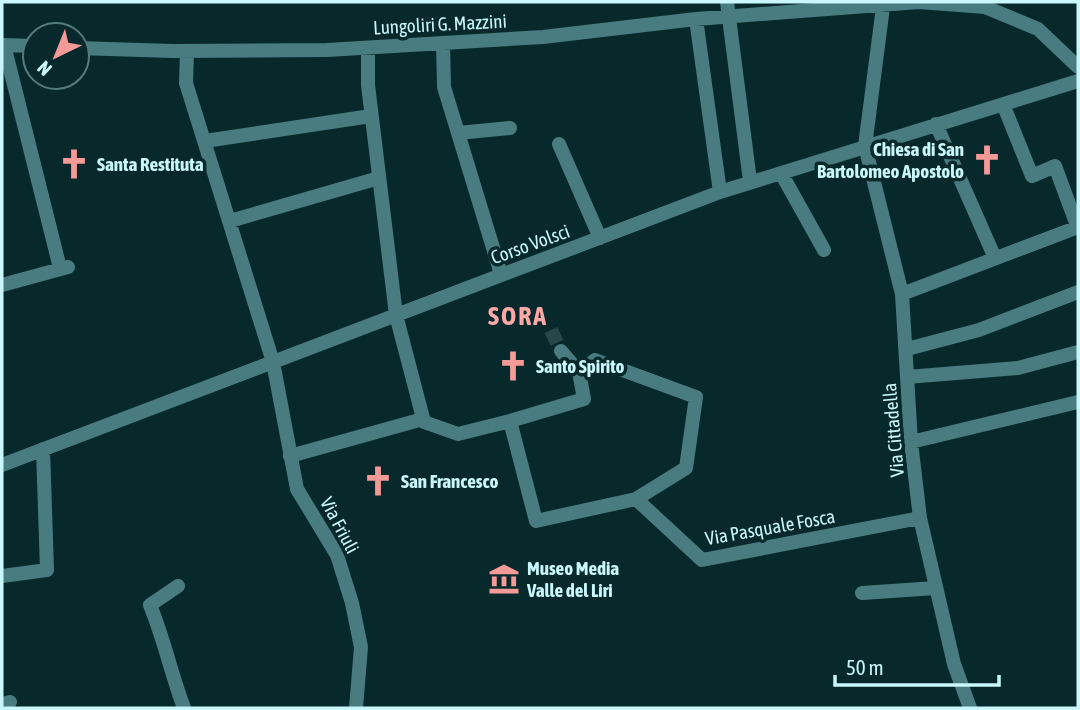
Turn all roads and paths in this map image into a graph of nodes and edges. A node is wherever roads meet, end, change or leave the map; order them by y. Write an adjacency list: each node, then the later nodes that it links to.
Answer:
1 (883, 7): 2 (street, Lungoliri G. Mazzini); 10 (street, Lungoliri G. Mazzini); 19 (street)
2 (727, 9): 3 (street, Lungoliri G. Mazzini); 22 (street)
3 (696, 19): 4 (street, Lungoliri G. Mazzini); 23 (street)
4 (443, 43): 8 (street, Lungoliri G. Mazzini); 16 (street)
5 (3, 45): 6 (street); 30 (street)
6 (21, 46)
7 (91, 48): 9 (street, Lungoliri G. Mazzini)
8 (368, 48): 9 (street, Lungoliri G. Mazzini); 13 (street)
9 (187, 51): 17 (street, Via Friuli)
10 (1078, 67)
11 (1078, 81): 12 (street, Corso Volsci)
12 (1003, 104): 14 (street, Corso Volsci); 25 (street)
13 (371, 116): 17 (street); 21 (street)
14 (936, 124): 19 (street, Corso Volsci); 28 (street)
15 (510, 128): 16 (street)
16 (458, 133): 29 (street)
17 (205, 141): 24 (street, Via Friuli)
18 (559, 144): 26 (street)
19 (865, 146): 20 (street, Corso Volsci); 32 (street, Via Cittadella)
20 (781, 173): 22 (street, Corso Volsci); 27 (street)
21 (379, 178): 24 (street); 33 (street)
22 (750, 181): 23 (street, Corso Volsci)
23 (720, 192): 26 (street, Corso Volsci)
24 (230, 221): 37 (street, Via Friuli)
25 (1078, 228): 28 (street)
26 (600, 238): 29 (street, Corso Volsci)
27 (824, 250)
28 (995, 258): 32 (street)
29 (501, 274): 33 (street, Corso Volsci)
30 (2, 285)
31 (1078, 292): 34 (street)
32 (902, 294): 34 (street, Via Cittadella)
33 (396, 315): 37 (street, Corso Volsci); 41 (street)
34 (907, 349): 39 (street, Via Cittadella)
35 (561, 351): 38 (street)
36 (1078, 352): 39 (street)
37 (273, 362): 44 (street, Corso Volsci); 45 (street, Via Friuli)
38 (579, 372): 42 (street); 47 (street)
39 (907, 377): 43 (street, Via Cittadella)
40 (1078, 402): 43 (street)
41 (423, 419): 42 (street); 45 (street)
42 (510, 421): 47 (street)
43 (911, 442): 48 (street, Via Cittadella)
44 (43, 449): 46 (street, Corso Volsci); 49 (street)
45 (289, 456): 54 (street, Via Friuli)
46 (2, 465)
47 (636, 499): 48 (street, Via Pasquale Fosca)
48 (920, 518): 51 (street, Via Cittadella)
49 (2, 576)
50 (178, 586): 53 (street)
51 (936, 588): 52 (street); 55 (street, Via Cittadella)
52 (862, 593)
53 (184, 708)
54 (356, 708)
55 (970, 708)

